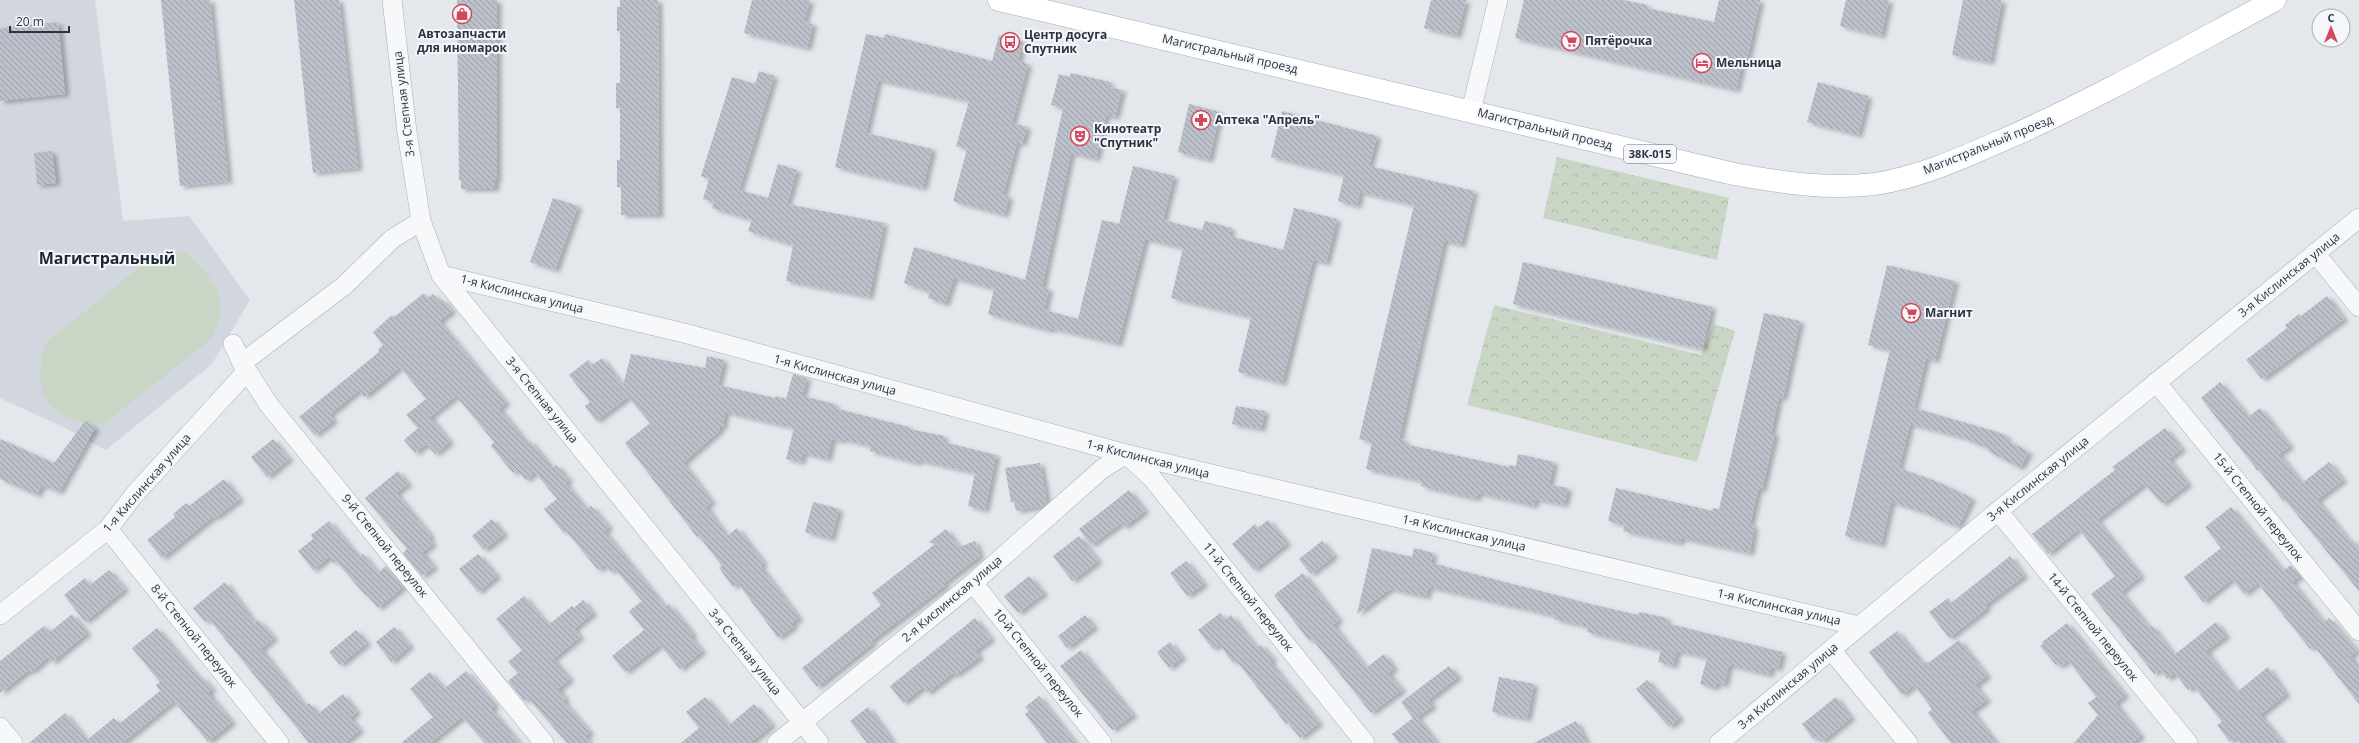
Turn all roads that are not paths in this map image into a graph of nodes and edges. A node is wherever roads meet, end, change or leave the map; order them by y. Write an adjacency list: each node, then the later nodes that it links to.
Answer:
1 (392, 0): 7 (street, 3-я Степная улица)
2 (1000, 0): 5 (main road, Магистральный проезд / 38К-015)
3 (1498, 0): 5 (street)
4 (2275, 0): 5 (main road, Магистральный проезд / 38К-015)
5 (1471, 111)
6 (2359, 218): 8 (street, 3-я Кислинская улица)
7 (421, 221): 9 (street, 3-я Степная улица); 12 (street, 1-я Кислинская улица)
8 (2315, 253): 10 (street); 13 (street, 3-я Кислинская улица)
9 (441, 275): 14 (street, 1-я Кислинская улица); 22 (street, 3-я Степная улица)
10 (2359, 307)
11 (233, 344): 12 (street, 9-й Степной переулок)
12 (245, 367): 16 (street, 1-я Кислинская улица); 26 (street, 9-й Степной переулок)
13 (2156, 382): 15 (street, 3-я Кислинская улица); 20 (street, 15-й Степной переулок)
14 (1126, 454): 17 (street, 2-я Кислинская улица); 19 (street, 1-я Кислинская улица); 30 (street, 11-й Степной переулок)
15 (1998, 511): 19 (street, 3-я Кислинская улица); 33 (street, 14-й Степной переулок)
16 (108, 529): 18 (street, 1-я Кислинская улица); 25 (street, 8-й Степной переулок)
17 (973, 583): 22 (street, 2-я Кислинская улица); 29 (street, 10-й Степной переулок)
18 (0, 615)
19 (1859, 626): 21 (street, 3-я Кислинская улица)
20 (2359, 631)
21 (1831, 650): 31 (street, 3-я Кислинская улица); 32 (street)
22 (802, 722): 27 (street, 2-я Кислинская улица); 28 (street, 3-я Степная улица)
23 (0, 727): 24 (street)
24 (13, 743)
25 (279, 743)
26 (544, 743)
27 (777, 743)
28 (819, 743)
29 (1102, 743)
30 (1365, 743)
31 (1719, 743)
32 (1908, 743)
33 (2188, 743)

